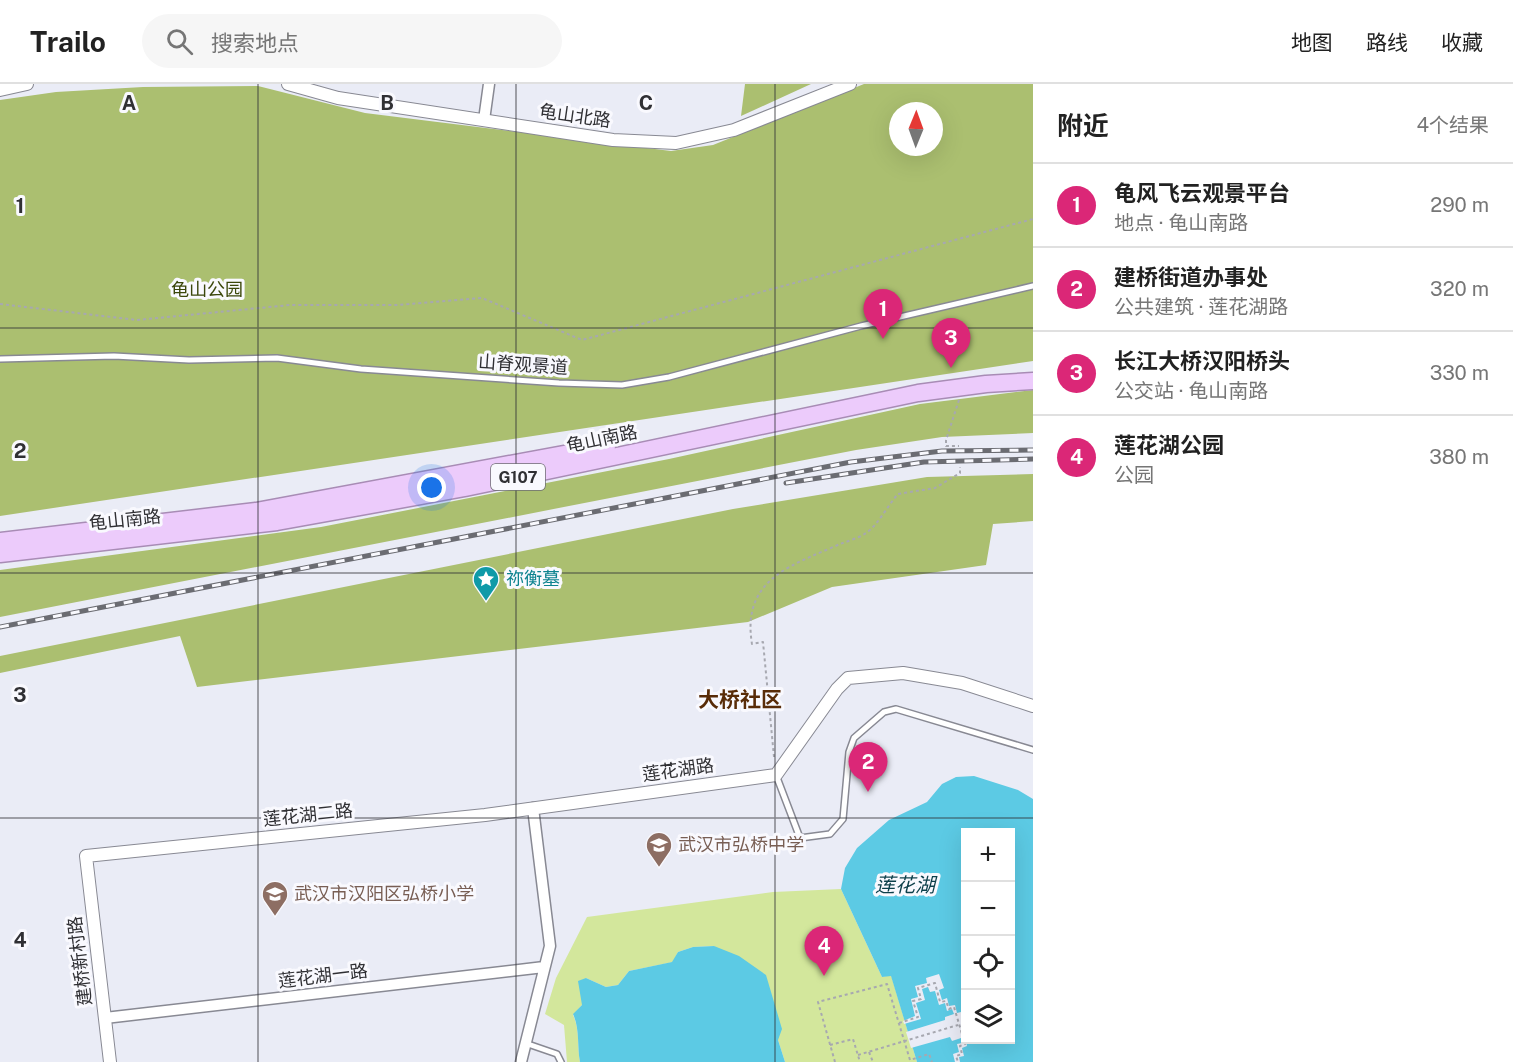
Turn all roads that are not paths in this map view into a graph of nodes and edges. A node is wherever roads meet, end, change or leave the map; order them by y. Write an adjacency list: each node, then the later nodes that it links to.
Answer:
1 (20, 84): 2 (street); 6 (street)
2 (27, 84)
3 (288, 84): 7 (street, 龟山北路)
4 (489, 84): 7 (street)
5 (850, 84): 7 (street, 龟山北路)
6 (0, 90)
7 (484, 120)
8 (1033, 286): 9 (lane, 山脊观景道)
9 (0, 359)
10 (1033, 373): 12 (highway, 龟山南路 / G107)
11 (1033, 381): 13 (highway, 龟山南路 / G107)
12 (0, 541)
13 (0, 554)
14 (1033, 706): 16 (street)
15 (1033, 750): 16 (lane)
16 (776, 775): 17 (street, 莲花湖路)
17 (533, 808): 18 (street, 莲花湖二路); 19 (street)
18 (86, 856): 20 (street, 建桥新村路)
19 (544, 967): 20 (street, 莲花湖一路); 21 (street)
20 (105, 1018): 22 (street, 建桥新村路)
21 (524, 1043): 23 (street); 24 (lane)
22 (110, 1062)
23 (521, 1062)
24 (561, 1062)

